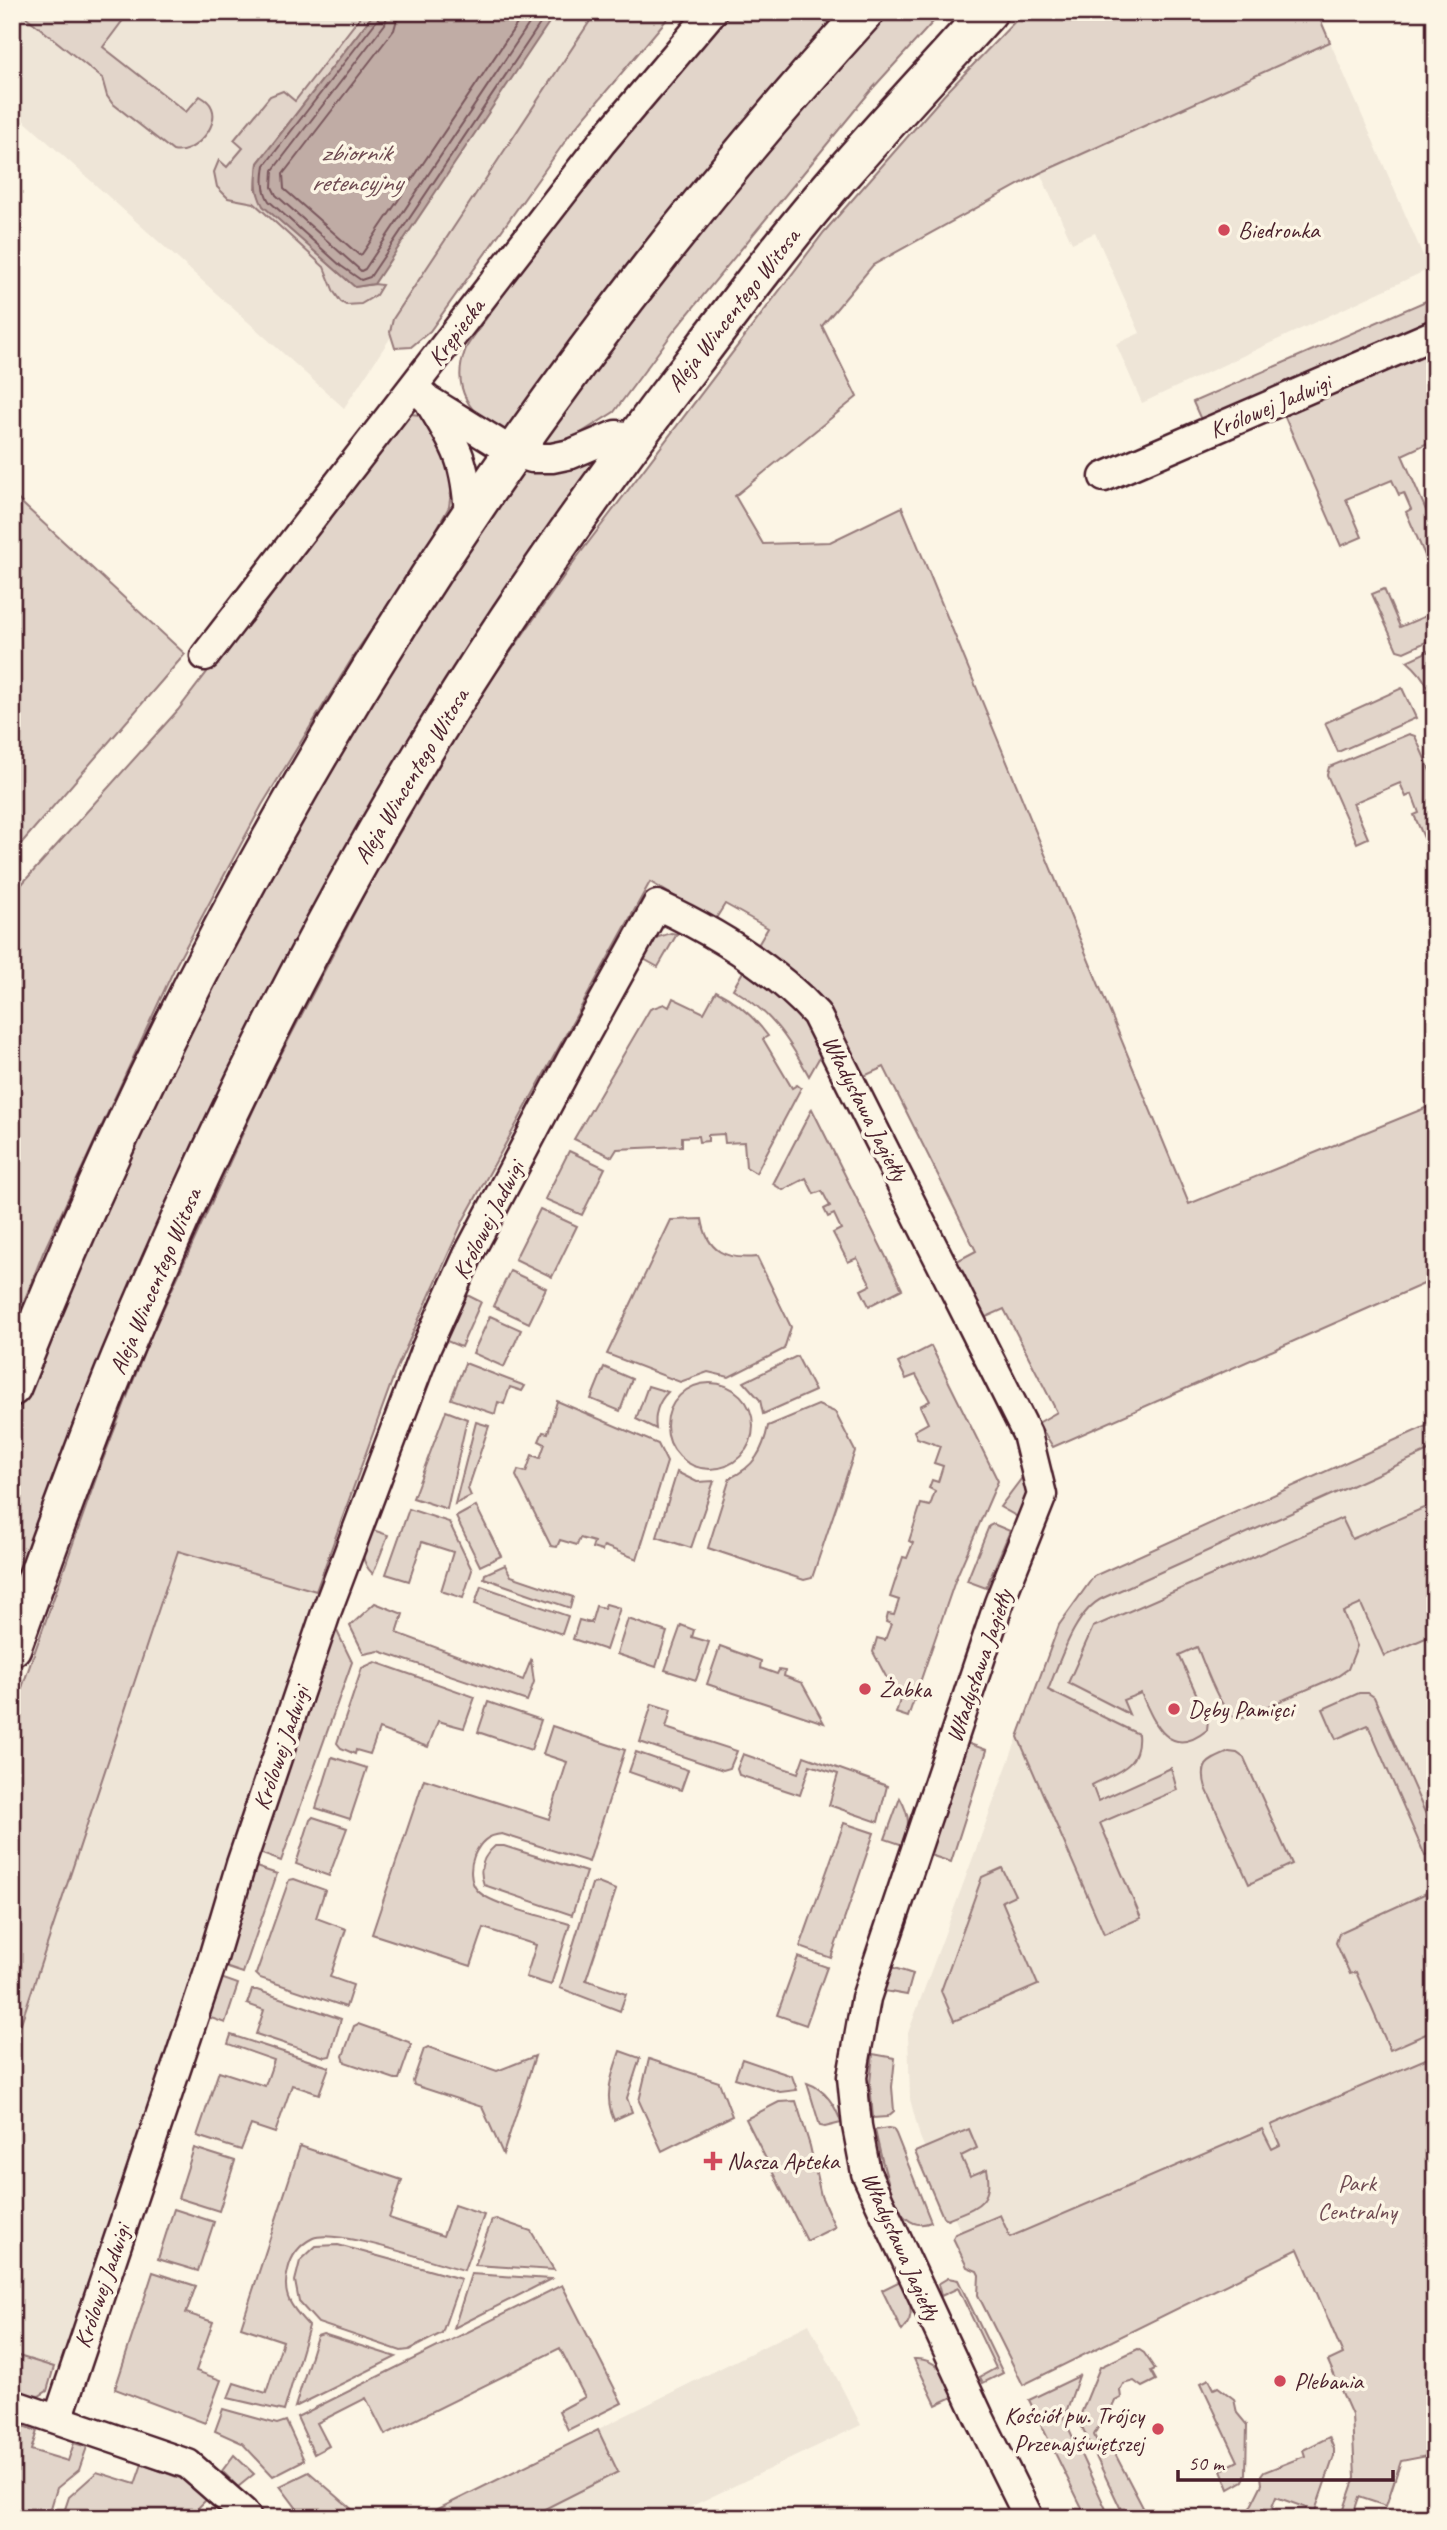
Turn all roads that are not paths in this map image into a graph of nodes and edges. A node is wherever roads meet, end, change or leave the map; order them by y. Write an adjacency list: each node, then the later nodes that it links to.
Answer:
1 (712, 12): 5 (street, Krępiecka)
2 (865, 12): 7 (main road)
3 (988, 12): 6 (main road, Aleja Wincentego Witosa)
4 (1435, 334): 8 (street, Królowej Jadwigi)
5 (421, 393): 7 (street); 9 (street); 10 (street, Krępiecka)
6 (636, 437): 7 (street); 13 (main road, Aleja Wincentego Witosa)
7 (512, 452): 9 (main road)
8 (1104, 477)
9 (469, 515): 12 (main road)
10 (205, 656)
11 (657, 905): 15 (street, Królowej Jadwigi); 17 (street, Władysława Jagiełły)
12 (12, 1387)
13 (12, 1647)
14 (12, 2404): 15 (street)
15 (58, 2419): 16 (street)
16 (247, 2518)
17 (1029, 2518)

